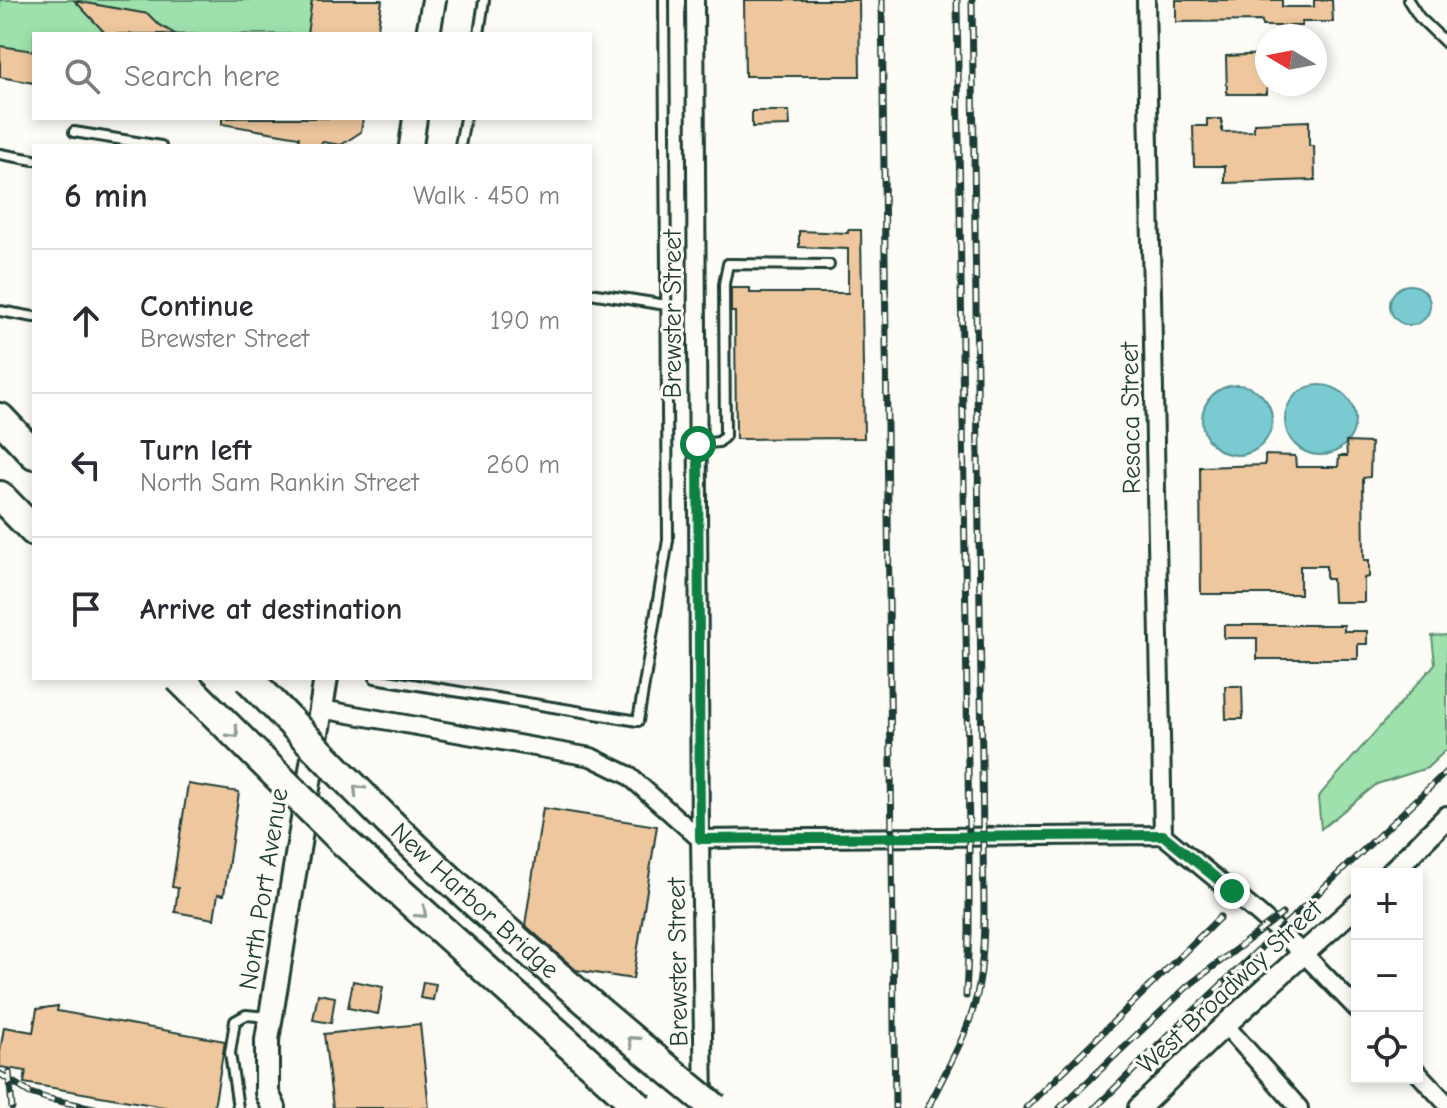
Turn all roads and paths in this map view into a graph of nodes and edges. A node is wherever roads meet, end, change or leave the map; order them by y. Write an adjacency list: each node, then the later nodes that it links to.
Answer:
1 (434, 0): 7 (main road)
2 (484, 0): 8 (lane)
3 (664, 0): 20 (lane)
4 (695, 0): 24 (street, Brewster Street)
5 (1146, 0): 34 (street, Resaca Street)
6 (1408, 0): 9 (lane)
7 (428, 32)
8 (479, 32)
9 (1447, 44)
10 (415, 120): 14 (main road)
11 (465, 120): 15 (lane)
12 (74, 132): 13 (lane)
13 (149, 144)
14 (411, 144)
15 (460, 144)
16 (0, 154): 17 (lane)
17 (32, 160)
18 (829, 265): 24 (lane)
19 (592, 293): 20 (lane)
20 (666, 305): 31 (lane)
21 (0, 311): 22 (lane)
22 (32, 317)
23 (0, 418): 25 (highway)
24 (698, 444): 35 (street, Brewster Street)
25 (32, 452)
26 (0, 496): 27 (highway)
27 (32, 529)
28 (181, 680): 46 (highway, New Harbor Bridge, one-way to 46, bridge)
29 (250, 680): 48 (highway, New Harbor Bridge, one-way to 29, bridge)
30 (326, 680): 32 (main road, North Port Avenue)
31 (387, 680)
32 (321, 709): 35 (street); 40 (main road, North Port Avenue)
33 (1447, 817): 36 (street)
34 (1163, 835): 35 (street); 38 (street)
35 (700, 839): 47 (street, Brewster Street)
36 (1396, 868)
37 (1351, 911): 38 (street, West Broadway Street)
38 (1304, 954): 39 (street); 41 (street, West Broadway Street)
39 (1351, 1003)
40 (271, 1018): 44 (lane); 45 (main road, North Port Avenue)
41 (1225, 1025): 49 (street, West Broadway Street); 50 (street)
42 (1423, 1078): 43 (street)
43 (1447, 1104)
44 (238, 1108)
45 (274, 1108)
46 (640, 1108)
47 (704, 1108)
48 (715, 1108)
49 (1139, 1108)
50 (1299, 1108)

